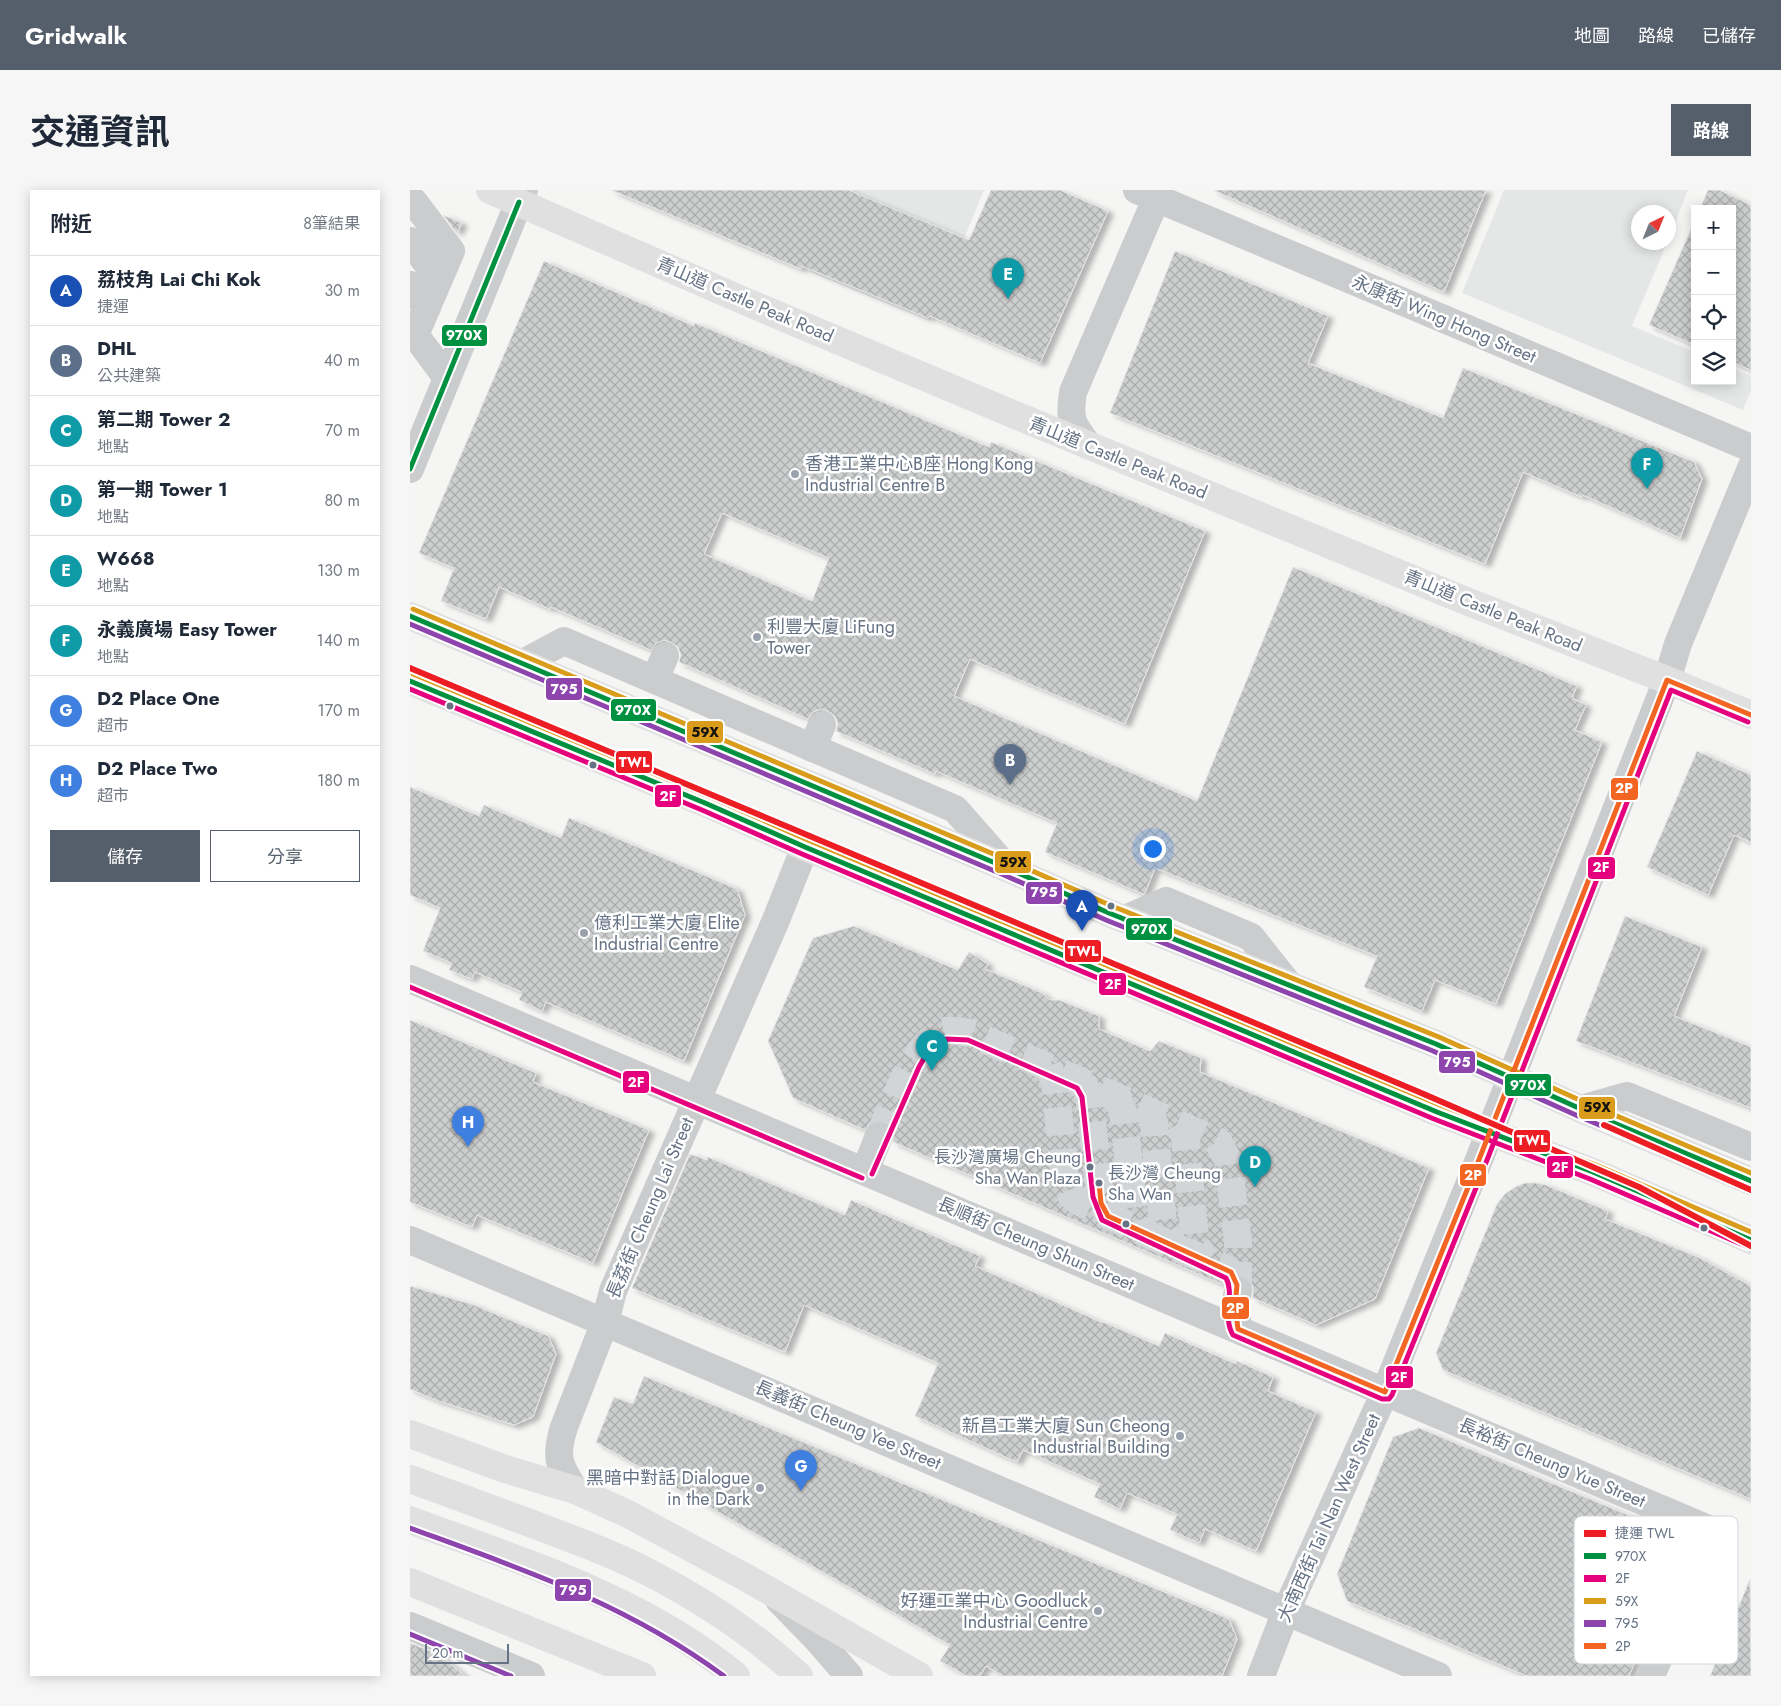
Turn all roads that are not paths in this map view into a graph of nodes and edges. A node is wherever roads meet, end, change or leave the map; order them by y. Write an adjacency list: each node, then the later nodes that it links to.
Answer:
1 (490, 190): 3 (main road, 青山道 Castle Peak Road)
2 (1151, 193): 11 (street); 12 (street, 永康街 Wing Hong Street)
3 (521, 196): 10 (street); 11 (main road, 青山道 Castle Peak Road)
4 (415, 201): 6 (street)
5 (410, 241): 6 (street)
6 (439, 279): 8 (street)
7 (410, 284): 8 (street)
8 (427, 307): 9 (street)
9 (413, 332): 10 (street)
10 (448, 378): 14 (street)
11 (1088, 445): 17 (main road, 青山道 Castle Peak Road)
12 (1751, 448)
13 (1751, 468): 17 (street, 大南西街 Tai Nan West Street)
14 (410, 469)
15 (410, 616): 16 (main road)
16 (523, 664): 21 (main road); 21 (street)
17 (1667, 680): 19 (main road, 青山道 Castle Peak Road); 23 (street, 大南西街 Tai Nan West Street)
18 (410, 681): 20 (main road)
19 (1751, 715)
20 (805, 847): 24 (street, 長荔街 Cheung Lai Street); 26 (main road)
21 (1007, 868): 23 (main road)
22 (410, 979): 24 (street, 長順街 Cheung Shun Street)
23 (1510, 1078): 25 (main road); 26 (street, 大南西街 Tai Nan West Street)
24 (696, 1100): 29 (street, 長順街 Cheung Shun Street); 34 (street, 長荔街 Cheung Lai Street)
25 (1581, 1109): 28 (street); 30 (main road)
26 (1489, 1132): 32 (main road); 36 (street, 大南西街 Tai Nan West Street)
27 (880, 1136): 29 (street)
28 (1751, 1147)
29 (866, 1171): 35 (street, 長順街 Cheung Shun Street)
30 (1751, 1181)
31 (410, 1240): 34 (street, 長義街 Cheung Yee Street)
32 (1751, 1240)
33 (1238, 1291): 35 (street)
34 (605, 1322): 39 (street, 長荔街 Cheung Lai Street); 44 (street, 長義街 Cheung Yee Street)
35 (1238, 1330): 36 (street, 長順街 Cheung Shun Street)
36 (1385, 1392): 40 (street, 長裕街 Cheung Yue Street); 44 (street, 大南西街 Tai Nan West Street)
37 (410, 1434): 39 (main road)
38 (410, 1479): 50 (main road)
39 (575, 1490): 43 (main road)
40 (1678, 1516)
41 (410, 1520): 49 (main road)
42 (410, 1582): 48 (main road)
43 (771, 1592): 51 (street); 52 (main road)
44 (1286, 1611): 53 (street, 大南西街 Tai Nan West Street); 54 (street)
45 (410, 1626): 47 (street)
46 (1656, 1664): 55 (street, 長裕街 Cheung Yue Street)
47 (531, 1676)
48 (642, 1676)
49 (736, 1676)
50 (799, 1676)
51 (849, 1676)
52 (919, 1676)
53 (1261, 1676)
54 (1438, 1676)
55 (1651, 1676)

